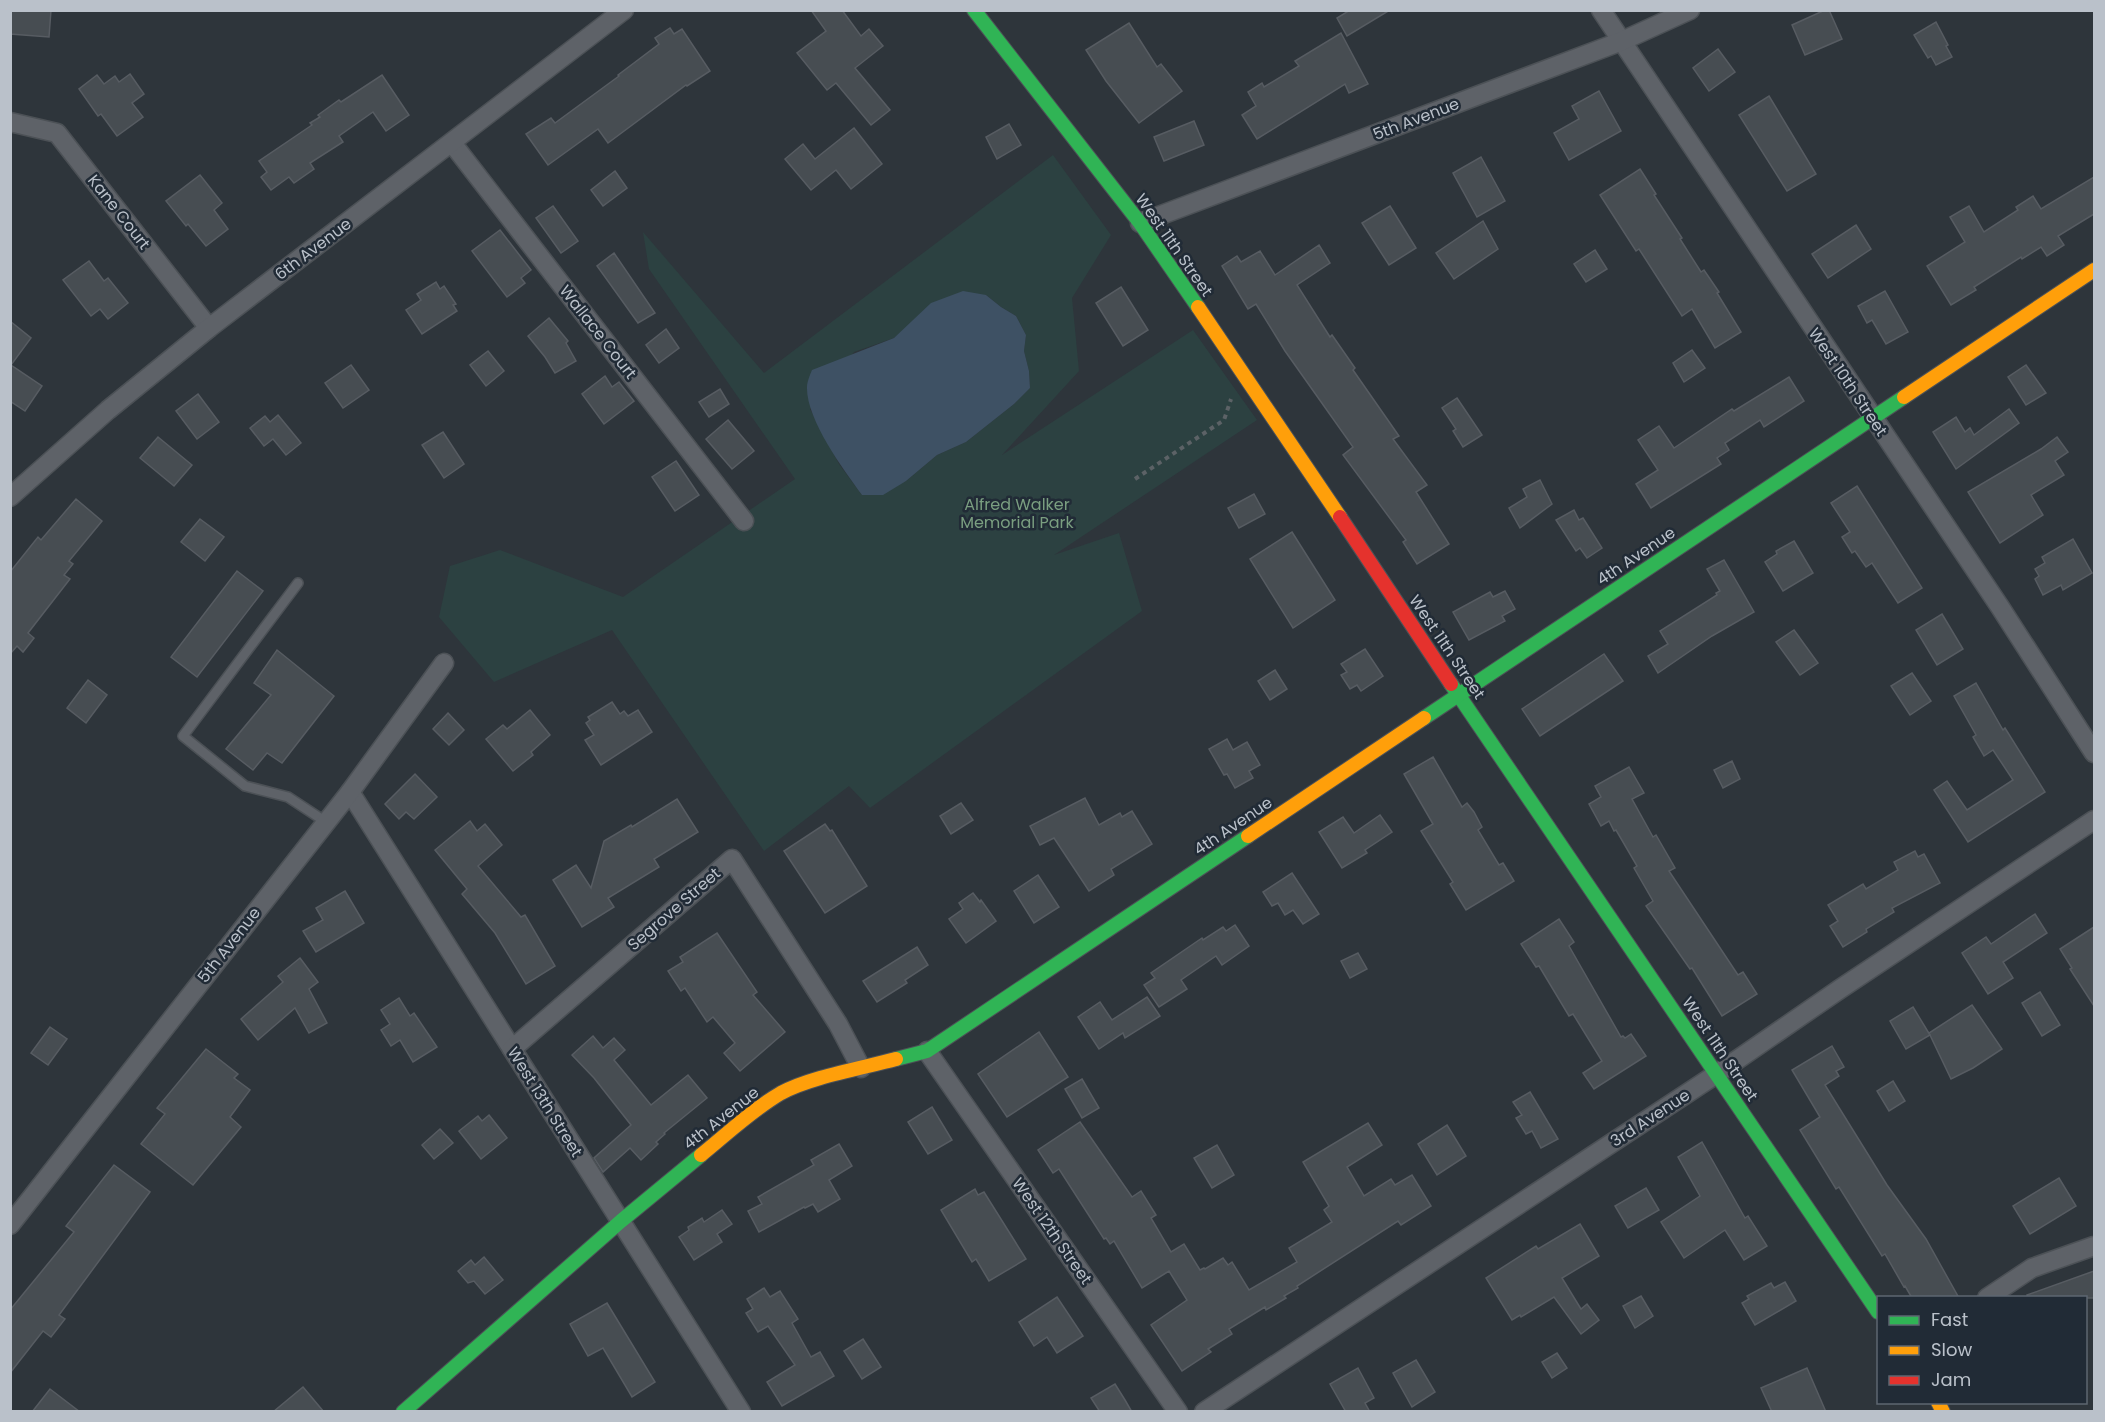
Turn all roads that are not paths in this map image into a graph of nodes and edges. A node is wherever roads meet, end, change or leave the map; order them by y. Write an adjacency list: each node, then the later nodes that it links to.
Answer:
1 (624, 10): 7 (street, 6th Avenue)
2 (974, 10): 8 (street, West 11th Street)
3 (1601, 10): 5 (street, West 10th Street)
4 (1690, 10): 5 (street, 5th Avenue)
5 (1622, 41): 8 (street, 5th Avenue); 11 (street, West 10th Street)
6 (10, 122): 10 (street, Kane Court)
7 (452, 143): 10 (street, 6th Avenue); 13 (street, Wallace Court)
8 (1140, 223): 16 (street, West 11th Street)
9 (2094, 270): 11 (street, 4th Avenue)
10 (209, 328): 12 (street, 6th Avenue)
11 (1872, 418): 16 (street, 4th Avenue); 17 (street, West 10th Street)
12 (10, 497)
13 (744, 521)
14 (298, 583): 20 (lane)
15 (444, 663): 18 (street, 5th Avenue)
16 (1459, 695): 22 (street, 4th Avenue); 24 (street, West 11th Street)
17 (2094, 753)
18 (350, 792): 20 (street, 5th Avenue); 21 (street, West 13th Street)
19 (2094, 820): 24 (street, 3rd Avenue)
20 (326, 822): 26 (street, 5th Avenue)
21 (512, 1049): 23 (street, Segrove Street); 25 (street, West 13th Street)
22 (927, 1051): 23 (street, 4th Avenue); 32 (street, West 12th Street)
23 (861, 1068): 25 (street, 4th Avenue)
24 (1718, 1073): 29 (street, West 11th Street); 33 (street, 3rd Avenue)
25 (621, 1221): 30 (street, 4th Avenue); 31 (street, West 13th Street)
26 (10, 1225)
27 (2094, 1246): 28 (street)
28 (1990, 1296)
29 (1877, 1311)
30 (403, 1412)
31 (741, 1412)
32 (1178, 1412)
33 (1204, 1412)

